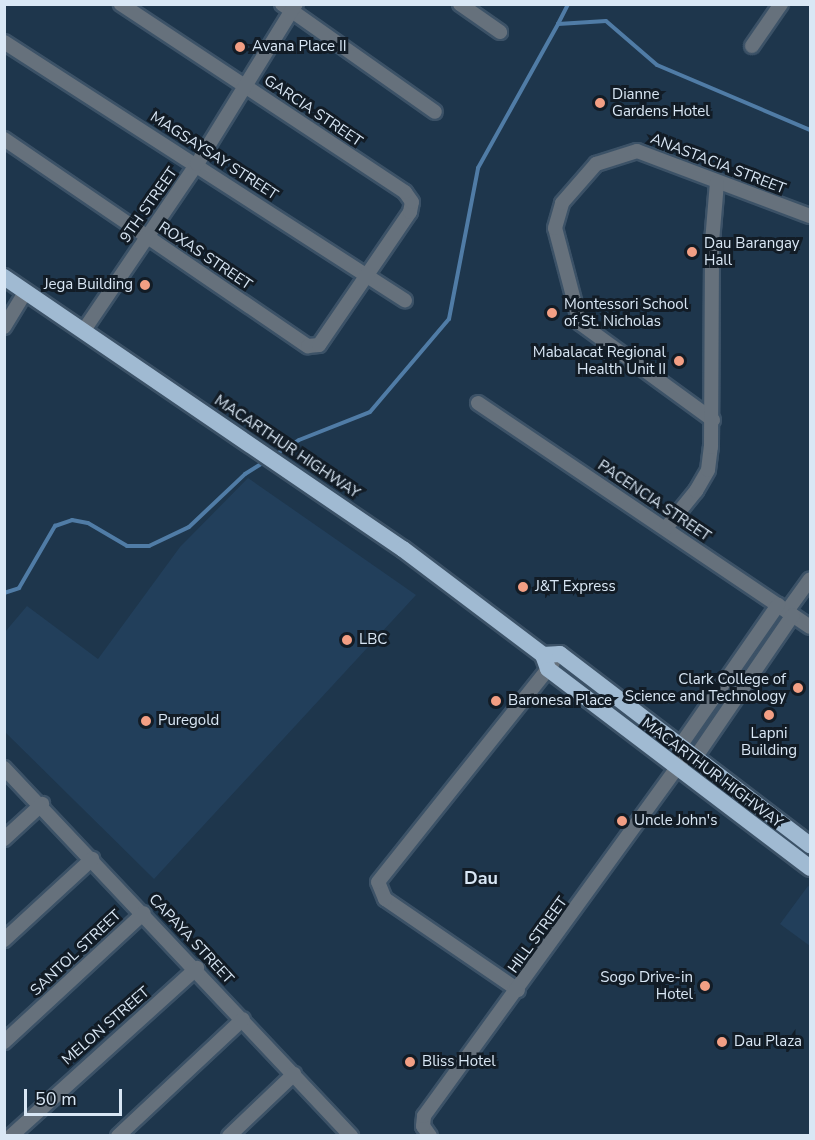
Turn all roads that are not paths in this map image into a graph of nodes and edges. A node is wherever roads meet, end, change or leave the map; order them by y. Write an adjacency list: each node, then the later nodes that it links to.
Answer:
1 (121, 4): 8 (street, GARCIA STREET)
2 (460, 4): 5 (street)
3 (781, 4): 7 (street)
4 (290, 7): 8 (street, 9TH STREET); 9 (street)
5 (500, 32)
6 (4, 42): 11 (street, MAGSAYSAY STREET)
7 (752, 46)
8 (245, 86): 11 (street, 9TH STREET); 15 (street, GARCIA STREET)
9 (435, 112)
10 (4, 139): 14 (street, ROXAS STREET)
11 (197, 164): 14 (street, 9TH STREET); 15 (street, MAGSAYSAY STREET)
12 (717, 182): 13 (street, ANASTACIA STREET); 22 (street); 22 (street, ANASTACIA STREET)
13 (810, 216)
14 (147, 236): 15 (street, ROXAS STREET); 20 (street, 9TH STREET)
15 (367, 275): 18 (street, MAGSAYSAY STREET)
16 (4, 277): 17 (highway, MACARTHUR HIGHWAY)
17 (26, 291): 19 (street); 20 (highway, MACARTHUR HIGHWAY)
18 (405, 300)
19 (4, 327)
20 (84, 330): 27 (highway, MACARTHUR HIGHWAY)
21 (478, 404): 23 (street, PACENCIA STREET)
22 (713, 420): 23 (street)
23 (666, 528): 25 (street, PACENCIA STREET)
24 (810, 579): 25 (street)
25 (786, 610): 26 (street, PACENCIA STREET); 28 (street); 28 (street)
26 (810, 627)
27 (550, 660): 28 (highway, MACARTHUR HIGHWAY); 30 (highway, MACARTHUR HIGHWAY); 39 (street)
28 (688, 752): 30 (street, HILL STREET); 33 (highway, MACARTHUR HIGHWAY)
29 (4, 768): 31 (street, CAPAYA STREET)
30 (677, 770): 35 (highway, MACARTHUR HIGHWAY); 39 (street, HILL STREET)
31 (42, 804): 32 (street); 34 (street, CAPAYA STREET)
32 (4, 839)
33 (810, 845)
34 (92, 859): 36 (street, CAPAYA STREET); 37 (street)
35 (810, 868)
36 (144, 913): 38 (street, CAPAYA STREET); 41 (street, SANTOL STREET)
37 (4, 940)
38 (197, 968): 40 (street, CAPAYA STREET); 44 (street, MELON STREET)
39 (518, 990): 47 (street, HILL STREET)
40 (243, 1019): 42 (street, CAPAYA STREET); 45 (street)
41 (4, 1042)
42 (294, 1074): 43 (street, CAPAYA STREET); 46 (street)
43 (343, 1133)
44 (11, 1136)
45 (118, 1136)
46 (229, 1136)
47 (430, 1136)

